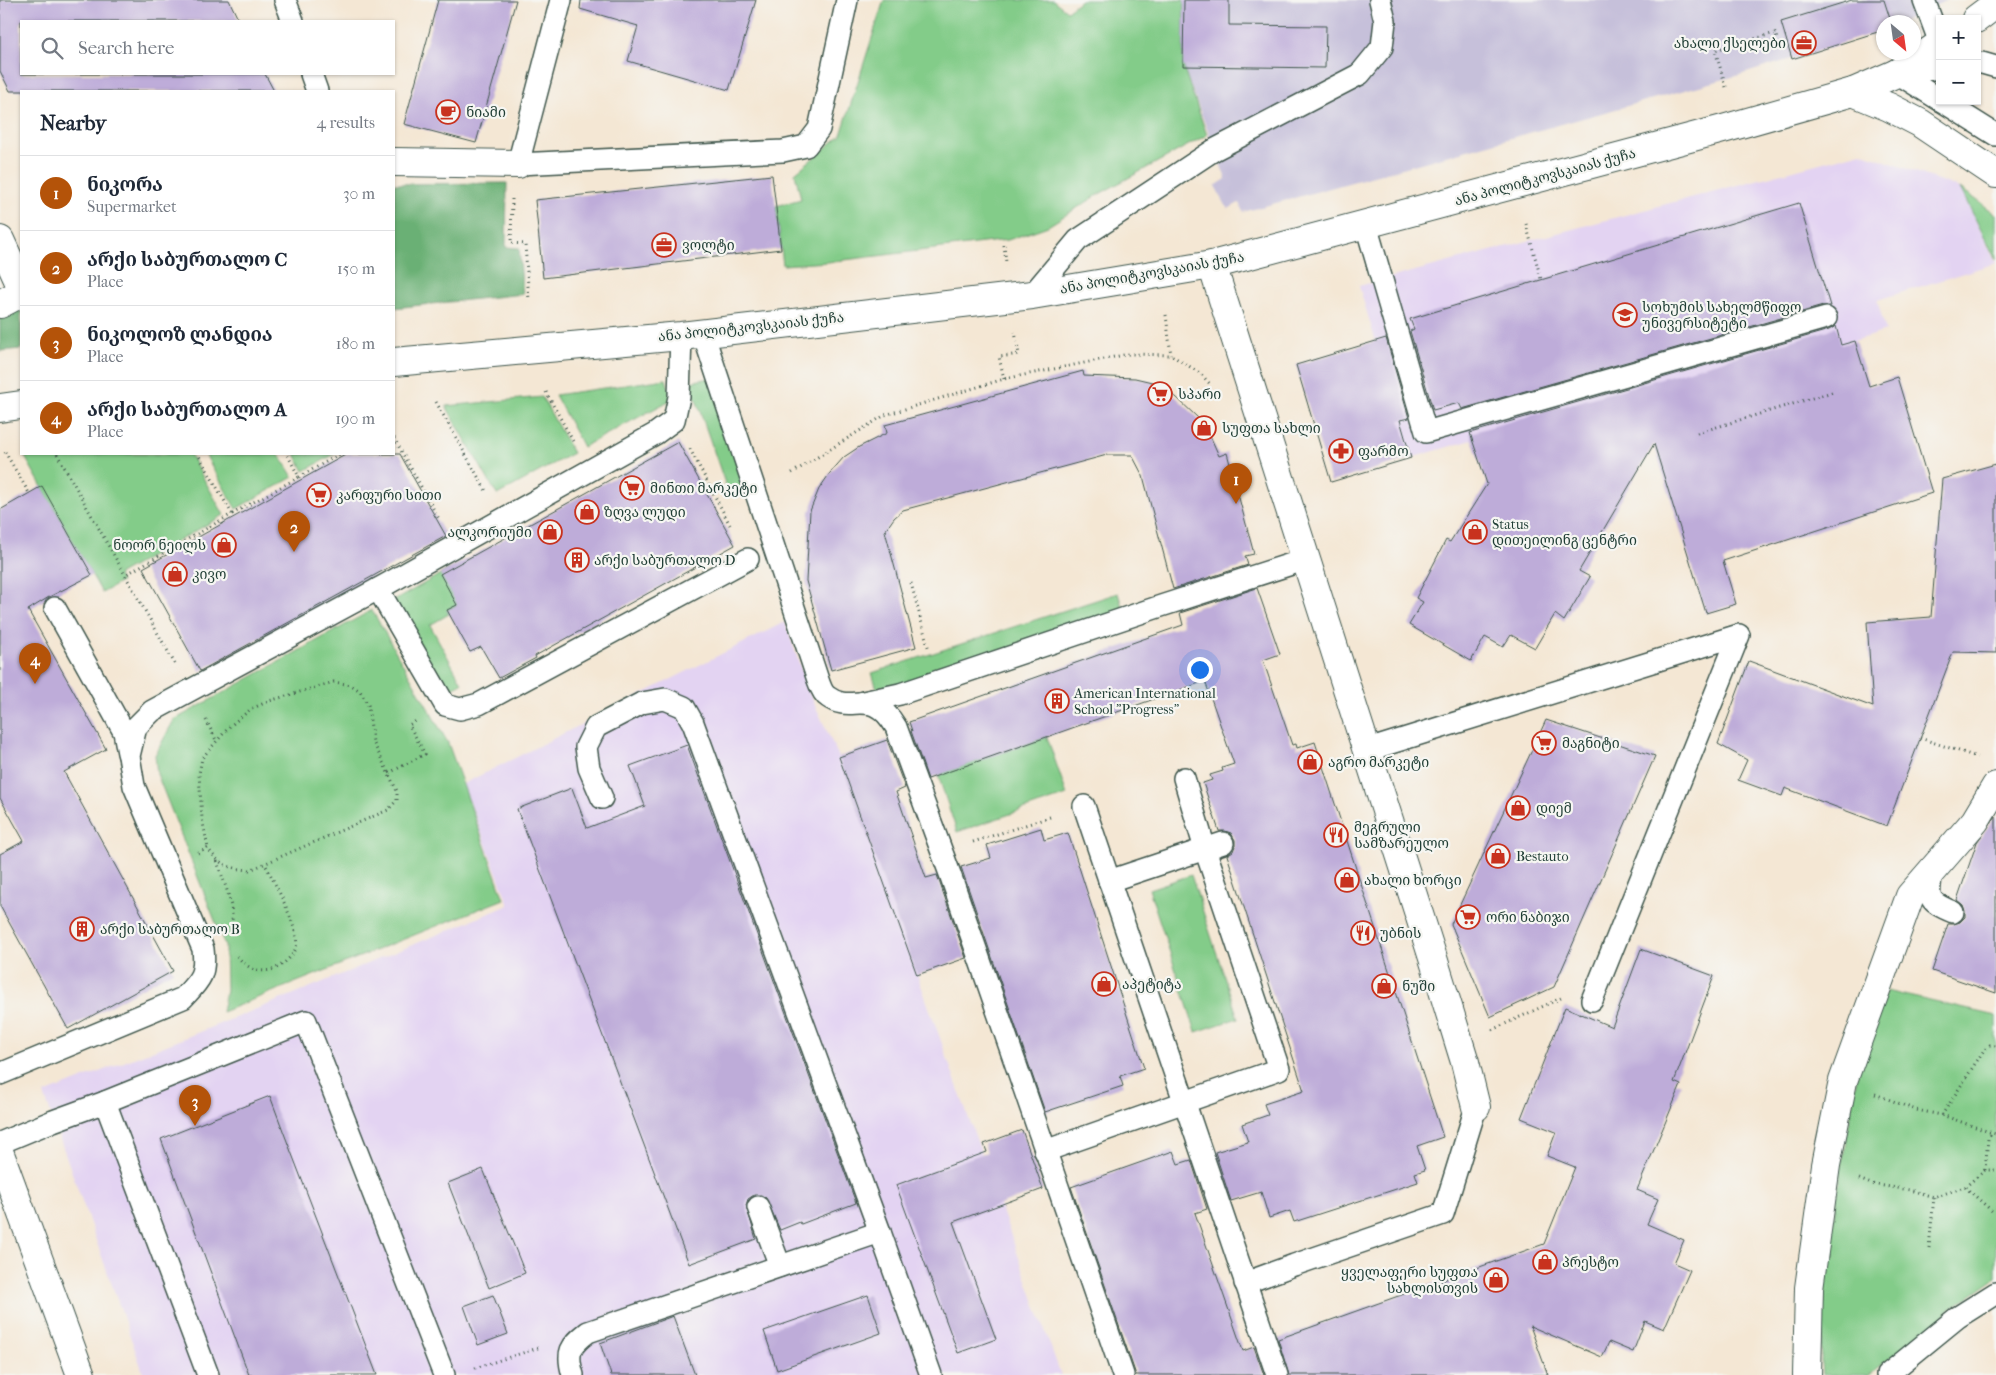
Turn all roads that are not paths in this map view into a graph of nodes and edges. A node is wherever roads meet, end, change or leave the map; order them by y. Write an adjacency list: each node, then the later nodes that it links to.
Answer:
1 (285, 0): 8 (lane)
2 (561, 0): 22 (lane)
3 (847, 0): 22 (lane)
4 (1380, 0): 29 (lane)
5 (1924, 0): 9 (lane)
6 (1996, 4): 7 (street)
7 (1981, 15)
8 (293, 20)
9 (1936, 32)
10 (1936, 46): 14 (street, ანა პოლიტკოვსკაიას ქუჩა)
11 (1981, 63): 12 (lane)
12 (1996, 67)
13 (1936, 68): 14 (lane)
14 (1897, 73): 17 (street, ანა პოლიტკოვსკაიას ქუჩა); 18 (lane)
15 (310, 75): 16 (lane)
16 (316, 90)
17 (1853, 92): 23 (street); 24 (street, ანა პოლიტკოვსკაიას ქუჩა)
18 (1936, 98)
19 (1947, 105): 20 (lane)
20 (1996, 135)
21 (395, 162): 22 (street)
22 (515, 164)
23 (1996, 174)
24 (1366, 225): 26 (street, ანა პოლიტკოვსკაიას ქუჩა); 31 (lane)
25 (0, 240): 27 (street)
26 (1212, 265): 29 (street, ანა პოლიტკოვსკაიას ქუჩა); 37 (street)
27 (20, 284)
28 (20, 293): 30 (street)
29 (1032, 295): 32 (street, ანა პოლიტკოვსკაიას ქუჩა)
30 (0, 304)
31 (1826, 318)
32 (692, 335): 33 (street, ანა პოლიტკოვსკაიას ქუჩა); 38 (lane); 40 (lane)
33 (395, 362)
34 (20, 404): 35 (street)
35 (0, 408)
36 (748, 559): 38 (lane)
37 (1307, 559): 40 (lane); 41 (street)
38 (378, 589): 42 (lane)
39 (55, 608): 42 (lane)
40 (860, 703): 57 (lane)
41 (1368, 750): 51 (lane); 55 (street)
42 (129, 756): 52 (lane)
43 (1184, 778): 47 (lane)
44 (1996, 786): 48 (street)
45 (602, 798): 60 (lane)
46 (1084, 806): 49 (lane)
47 (1214, 846): 49 (lane); 54 (lane)
48 (1932, 871): 50 (lane); 71 (street)
49 (1110, 881): 54 (lane)
50 (1953, 912)
51 (1592, 1000)
52 (0, 1074)
53 (105, 1102): 56 (lane); 65 (lane); 66 (lane)
54 (1185, 1102): 57 (lane); 62 (lane)
55 (1476, 1107): 62 (lane)
56 (0, 1143)
57 (1045, 1151): 69 (lane)
58 (0, 1154): 64 (street)
59 (758, 1207): 61 (lane)
60 (880, 1232): 61 (lane); 68 (lane)
61 (780, 1266): 67 (lane)
62 (1245, 1283): 70 (lane)
63 (1996, 1293): 72 (lane)
64 (81, 1375)
65 (208, 1375)
66 (444, 1375)
67 (573, 1375)
68 (931, 1375)
69 (1123, 1375)
70 (1276, 1375)
71 (1807, 1375)
72 (1888, 1375)

